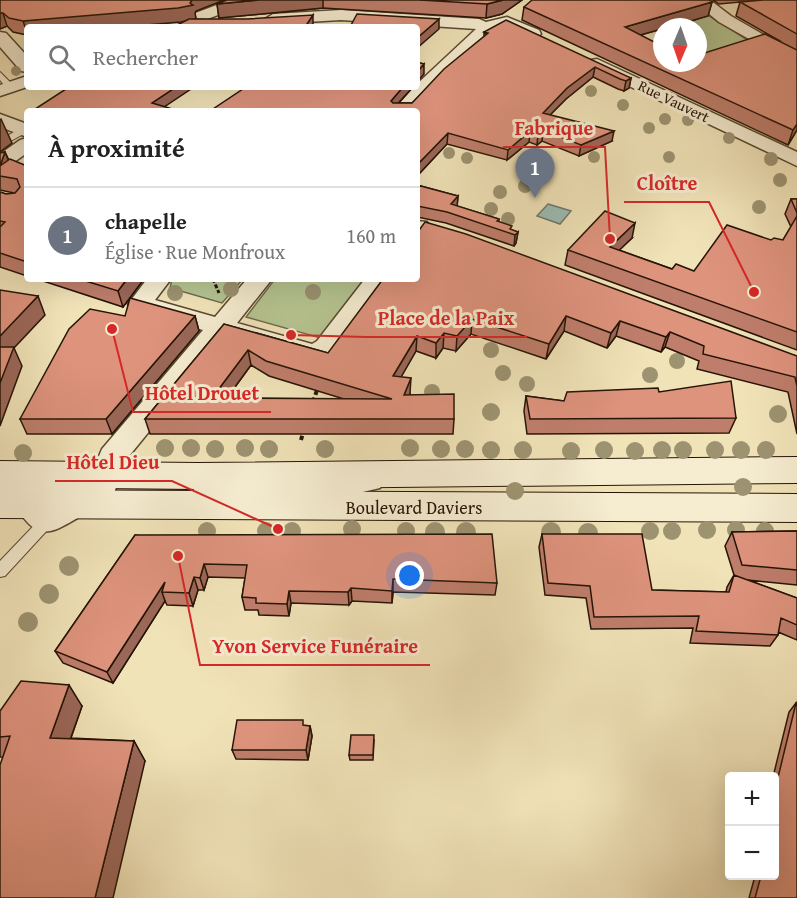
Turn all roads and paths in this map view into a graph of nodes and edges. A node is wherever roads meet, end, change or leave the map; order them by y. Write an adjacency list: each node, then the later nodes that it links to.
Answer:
1 (243, 0): 8 (street)
2 (700, 0): 4 (street)
3 (739, 7): 4 (street)
4 (716, 11): 15 (street)
5 (259, 20): 6 (street)
6 (337, 21): 10 (street)
7 (226, 23): 9 (street)
8 (192, 24)
9 (214, 24)
10 (484, 27): 11 (street); 18 (street)
11 (546, 40)
12 (2, 42): 13 (street); 16 (street)
13 (24, 42)
14 (585, 58): 22 (street, Rue Vauvert)
15 (797, 61)
16 (24, 64)
17 (420, 69): 18 (street)
18 (436, 74): 19 (street)
19 (405, 108)
20 (20, 128): 21 (lane); 23 (street)
21 (0, 144)
22 (797, 160)
23 (0, 163)
24 (157, 282): 27 (street)
25 (258, 282): 27 (street)
26 (374, 282): 27 (street)
27 (221, 326): 34 (street)
28 (318, 385): 29 (path)
29 (312, 405)
30 (306, 424): 31 (path)
31 (301, 440)
32 (797, 470): 34 (main road, Boulevard Daviers)
33 (0, 474): 34 (main road, Boulevard Daviers)
34 (63, 498): 35 (main road, Boulevard Daviers); 36 (lane)
35 (797, 508)
36 (0, 570)

